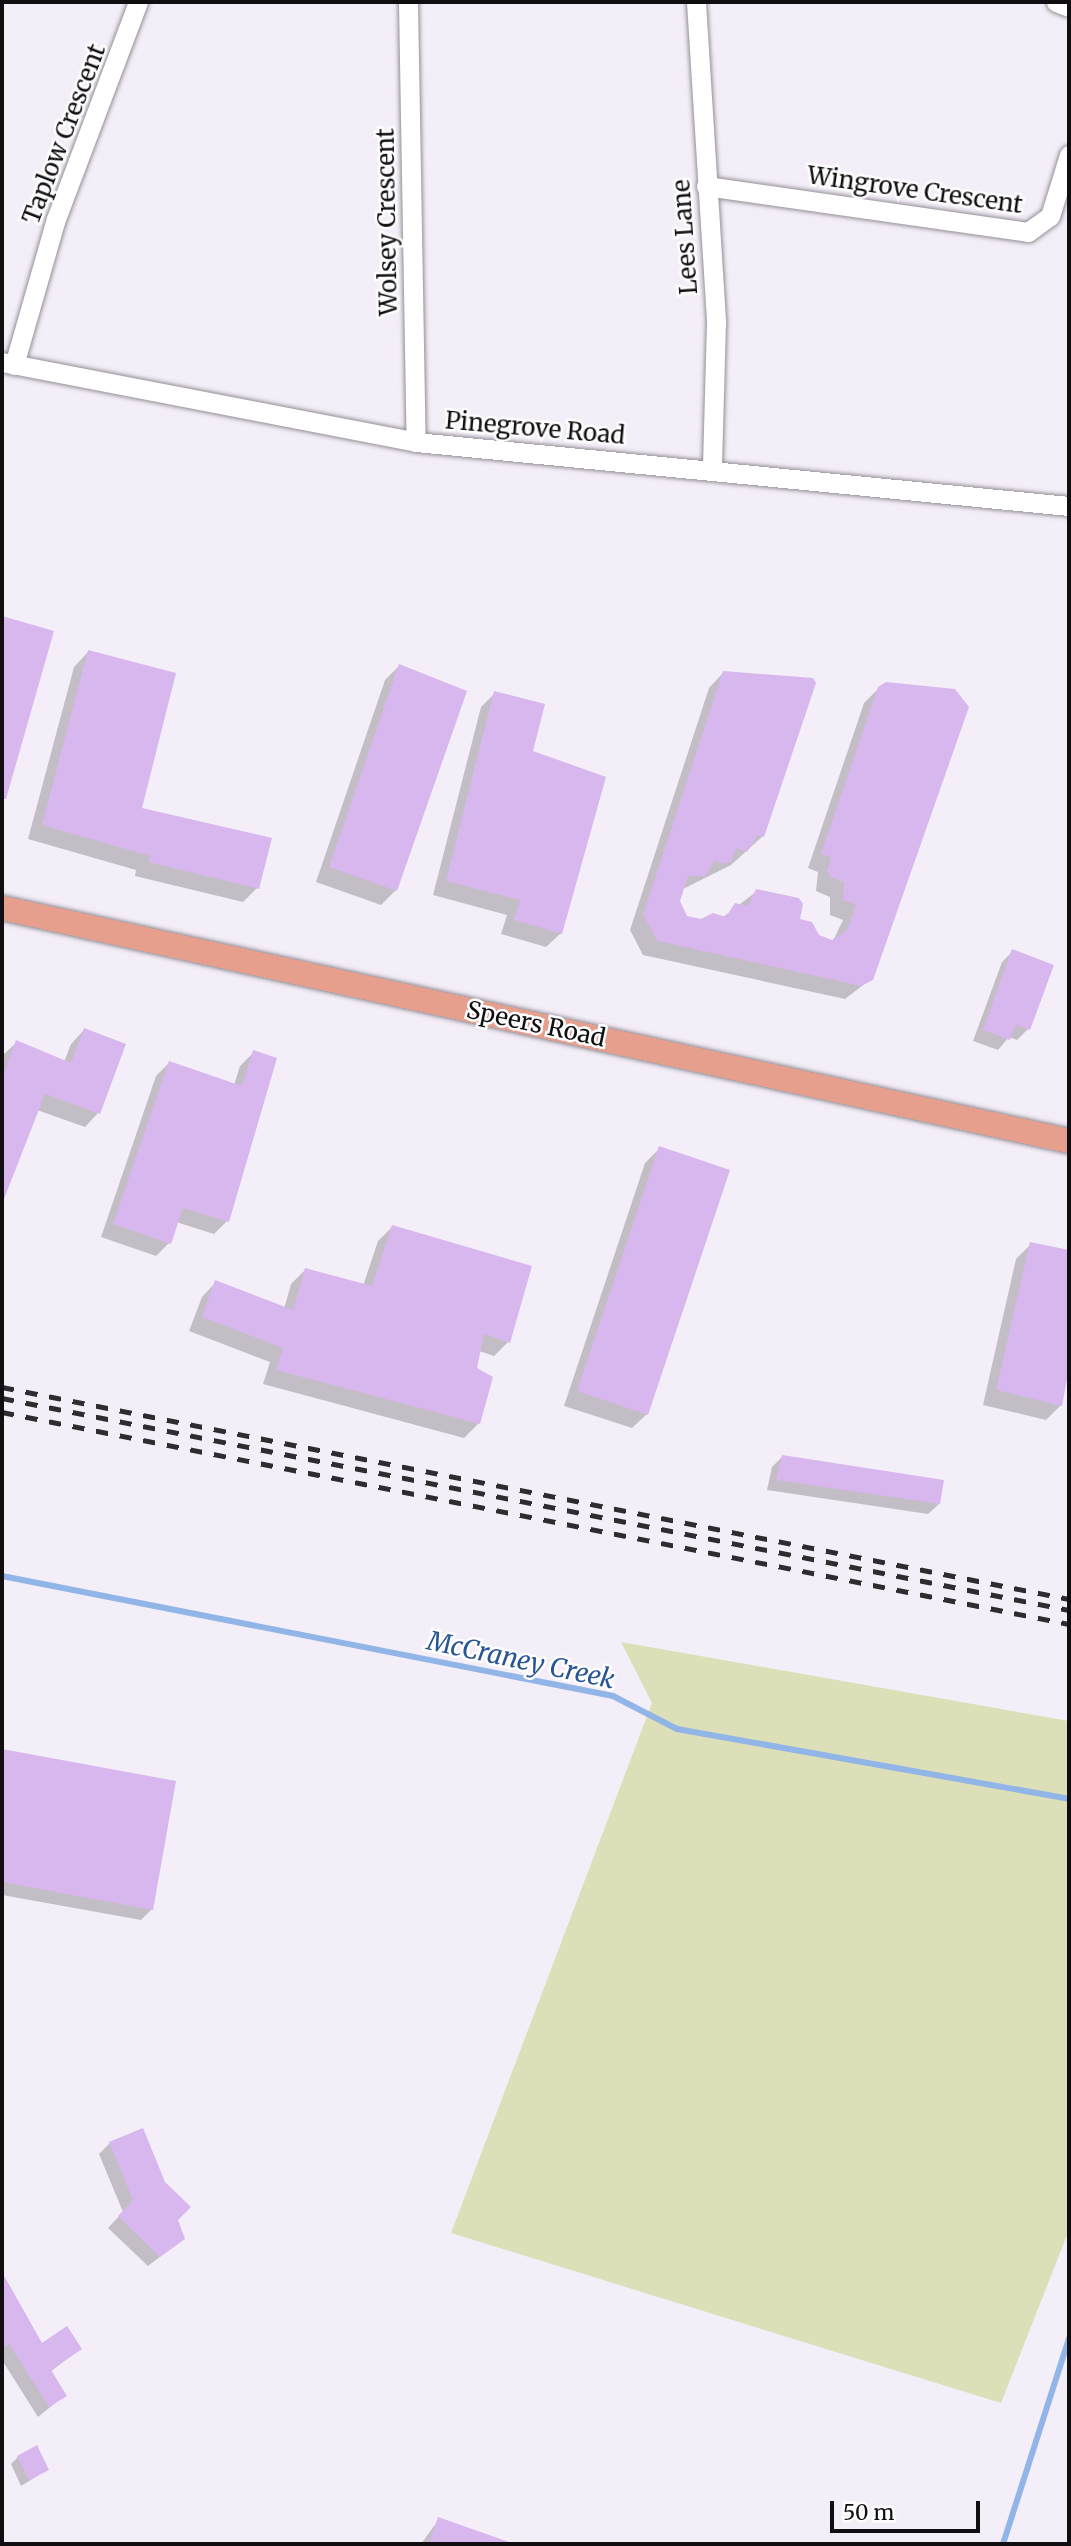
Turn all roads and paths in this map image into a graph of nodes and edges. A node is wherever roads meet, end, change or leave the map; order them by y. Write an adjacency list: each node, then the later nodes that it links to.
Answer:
1 (138, 2): 8 (street, Taplow Crescent)
2 (408, 2): 9 (street, Wolsey Crescent)
3 (696, 2): 7 (street, Lees Lane)
4 (1056, 2): 5 (street)
5 (1069, 7)
6 (1069, 155): 7 (street, Wingrove Crescent)
7 (706, 186): 10 (street, Lees Lane)
8 (8, 364): 9 (street, Pinegrove Road)
9 (416, 442): 10 (street, Pinegrove Road)
10 (712, 469): 11 (street, Pinegrove Road)
11 (1069, 506)
12 (2, 908): 13 (main road, Speers Road)
13 (1069, 1142)

